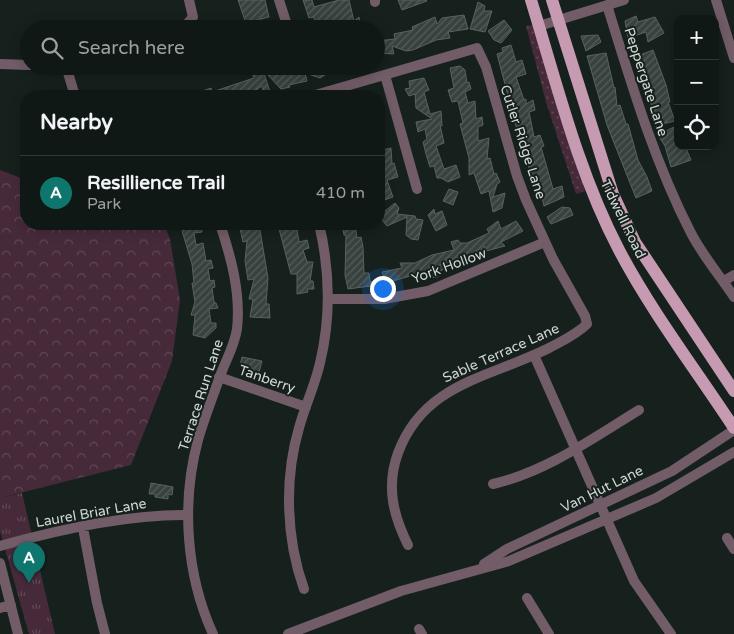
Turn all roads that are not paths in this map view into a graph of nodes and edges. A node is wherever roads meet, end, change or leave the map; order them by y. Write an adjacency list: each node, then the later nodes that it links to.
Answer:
1 (188, 0): 8 (street)
2 (279, 0): 9 (street)
3 (531, 0): 11 (main road, Tidwell Road)
4 (552, 0): 10 (main road, Tidwell Road)
5 (624, 0): 7 (street)
6 (716, 0): 12 (street)
7 (607, 5): 10 (street); 27 (street, Peppergate Lane)
8 (191, 20)
9 (285, 20)
10 (558, 20): 11 (street); 24 (main road, Tidwell Road)
11 (539, 26): 25 (main road, Tidwell Road)
12 (734, 58)
13 (0, 64): 14 (street)
14 (20, 65)
15 (385, 74): 20 (street); 23 (street, Cutler Ridge Lane)
16 (69, 75): 18 (street)
17 (382, 75): 19 (street)
18 (73, 90)
19 (332, 90)
20 (417, 189)
21 (222, 230): 32 (street, Terrace Run Lane)
22 (320, 230): 29 (street)
23 (545, 242): 29 (street, York Hollow); 30 (street, Cutler Ridge Lane)
24 (635, 242): 25 (main road); 33 (main road, Tidwell Road)
25 (619, 251): 36 (main road, Tidwell Road)
26 (734, 275): 27 (street)
27 (724, 281): 28 (street, Peppergate Lane)
28 (734, 296)
29 (328, 299): 34 (street)
30 (587, 324): 31 (street, Sable Terrace Lane)
31 (534, 355): 37 (street); 45 (street, Sable Terrace Lane)
32 (219, 377): 34 (street, Tanberry); 41 (street, Terrace Run Lane)
33 (734, 391)
34 (306, 407): 50 (street)
35 (639, 410): 37 (street)
36 (734, 429): 40 (street, Van Hut Lane)
37 (575, 449): 39 (street); 40 (street)
38 (734, 452): 42 (street, Van Hut Lane)
39 (492, 484)
40 (600, 506): 42 (street); 49 (street, Van Hut Lane)
41 (188, 515): 43 (street, Laurel Briar Lane); 56 (street, Terrace Run Lane)
42 (606, 519): 49 (street, Van Hut Lane); 59 (street)
43 (84, 528): 46 (street, Laurel Briar Lane); 55 (street)
44 (727, 538): 47 (street)
45 (408, 545)
46 (0, 546)
47 (734, 550)
48 (0, 563): 52 (street)
49 (479, 568): 53 (street, Van Hut Lane)
50 (304, 589)
51 (527, 598): 58 (street)
52 (5, 606): 54 (street)
53 (309, 629): 57 (street, Van Hut Lane)
54 (18, 634)
55 (105, 634)
56 (213, 634)
57 (288, 634)
58 (550, 634)
59 (671, 634)

